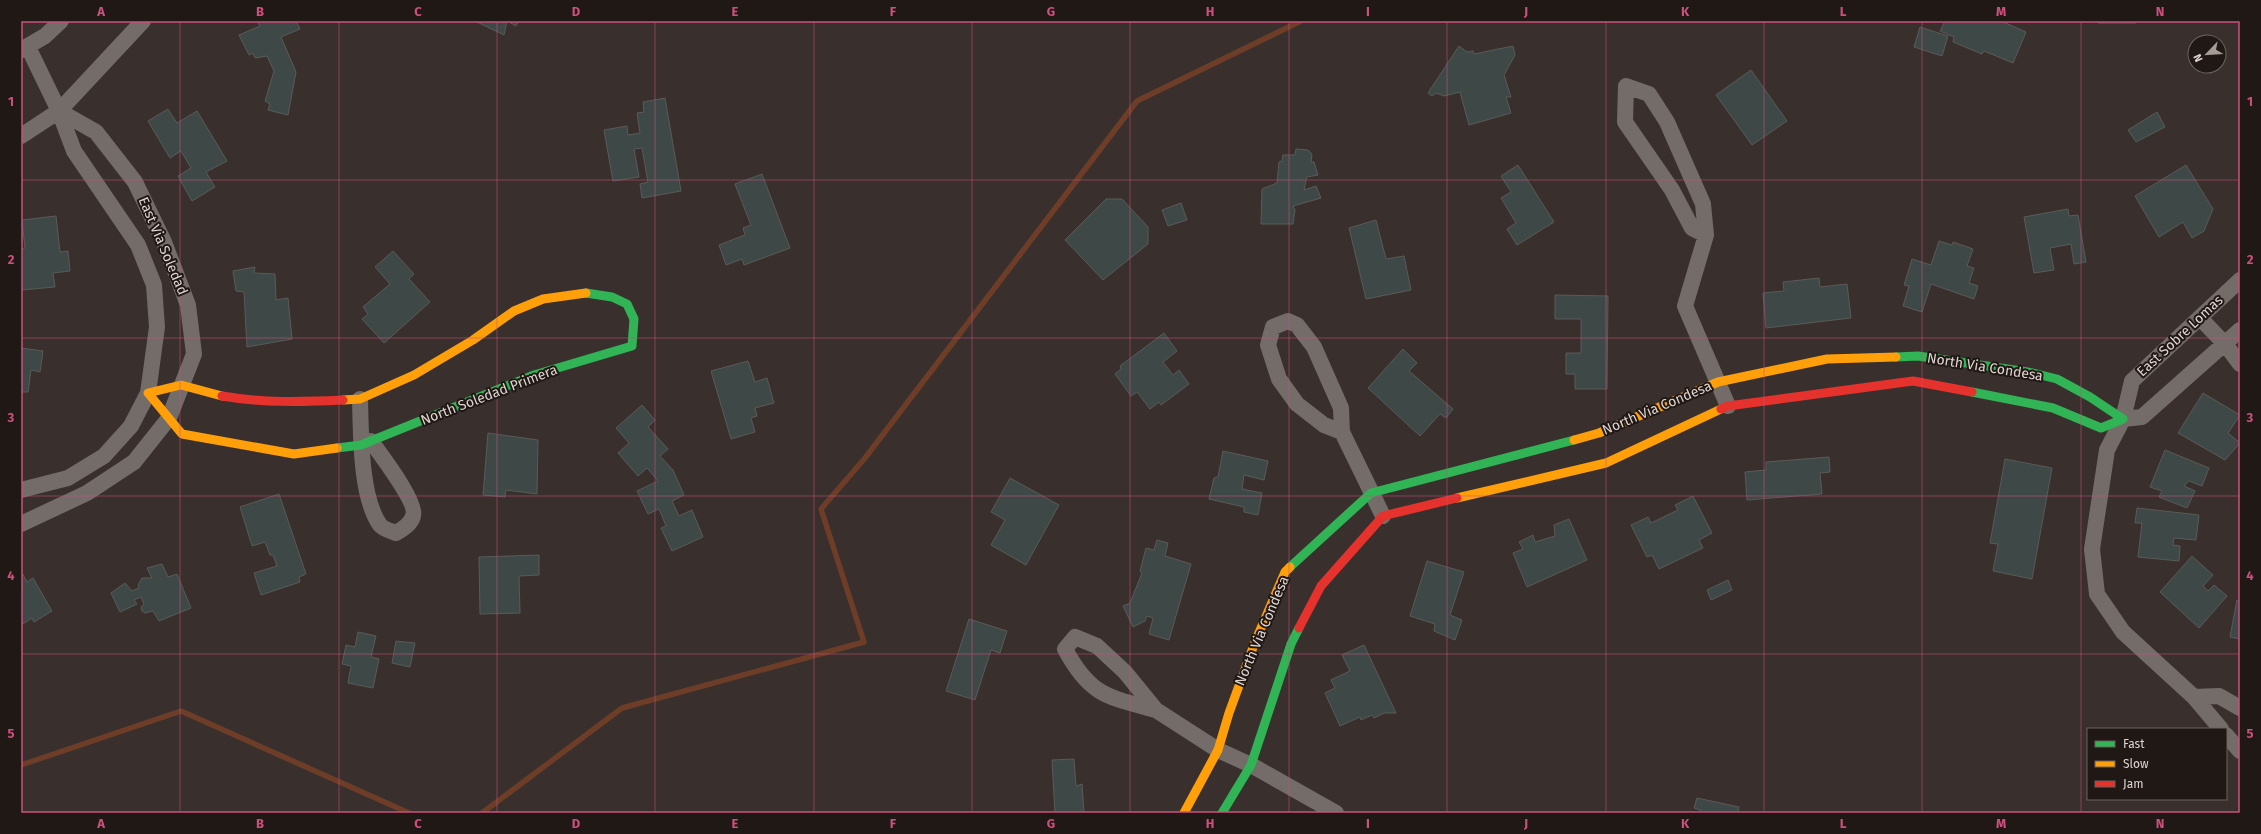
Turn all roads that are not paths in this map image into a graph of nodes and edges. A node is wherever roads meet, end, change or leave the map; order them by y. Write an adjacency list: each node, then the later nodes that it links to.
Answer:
1 (60, 21): 3 (street)
2 (142, 21): 4 (street)
3 (24, 48): 4 (street, East Via Soledad)
4 (59, 111): 5 (street); 13 (street, East Via Soledad); 14 (street, East Via Soledad)
5 (21, 136)
6 (1706, 235): 6 (street); 12 (street)
7 (2240, 280): 8 (street, East Sobre Lomas)
8 (2200, 318): 10 (street); 18 (street, East Sobre Lomas)
9 (2240, 330): 10 (street)
10 (2225, 344): 11 (street); 18 (street)
11 (2240, 364)
12 (1718, 382): 16 (street); 18 (street, North Via Condesa); 22 (street, North Via Condesa)
13 (181, 385): 14 (street); 15 (street); 17 (street, East Via Soledad)
14 (148, 393): 17 (street, North Soledad Primera); 21 (street, East Via Soledad)
15 (360, 399): 20 (street); 20 (street, North Soledad Primera)
16 (1728, 406): 18 (street, North Via Condesa); 23 (street, North Via Condesa)
17 (168, 418): 20 (street, North Soledad Primera); 24 (street, East Via Soledad)
18 (2123, 419): 25 (street, East Sobre Lomas)
19 (1342, 432): 19 (street); 22 (street)
20 (366, 443): 20 (street)
21 (21, 490)
22 (1370, 493): 23 (street); 30 (street, North Via Condesa)
23 (1383, 516): 32 (street)
24 (21, 524)
25 (2194, 697): 26 (street); 28 (street, East Sobre Lomas)
26 (2240, 708)
27 (1156, 710): 27 (street); 30 (street)
28 (2220, 728)
29 (2227, 736): 31 (street)
30 (1218, 750): 32 (street); 33 (street, North Via Condesa)
31 (2240, 751)
32 (1251, 765): 34 (street); 35 (street)
33 (1184, 813)
34 (1222, 813)
35 (1336, 813)

